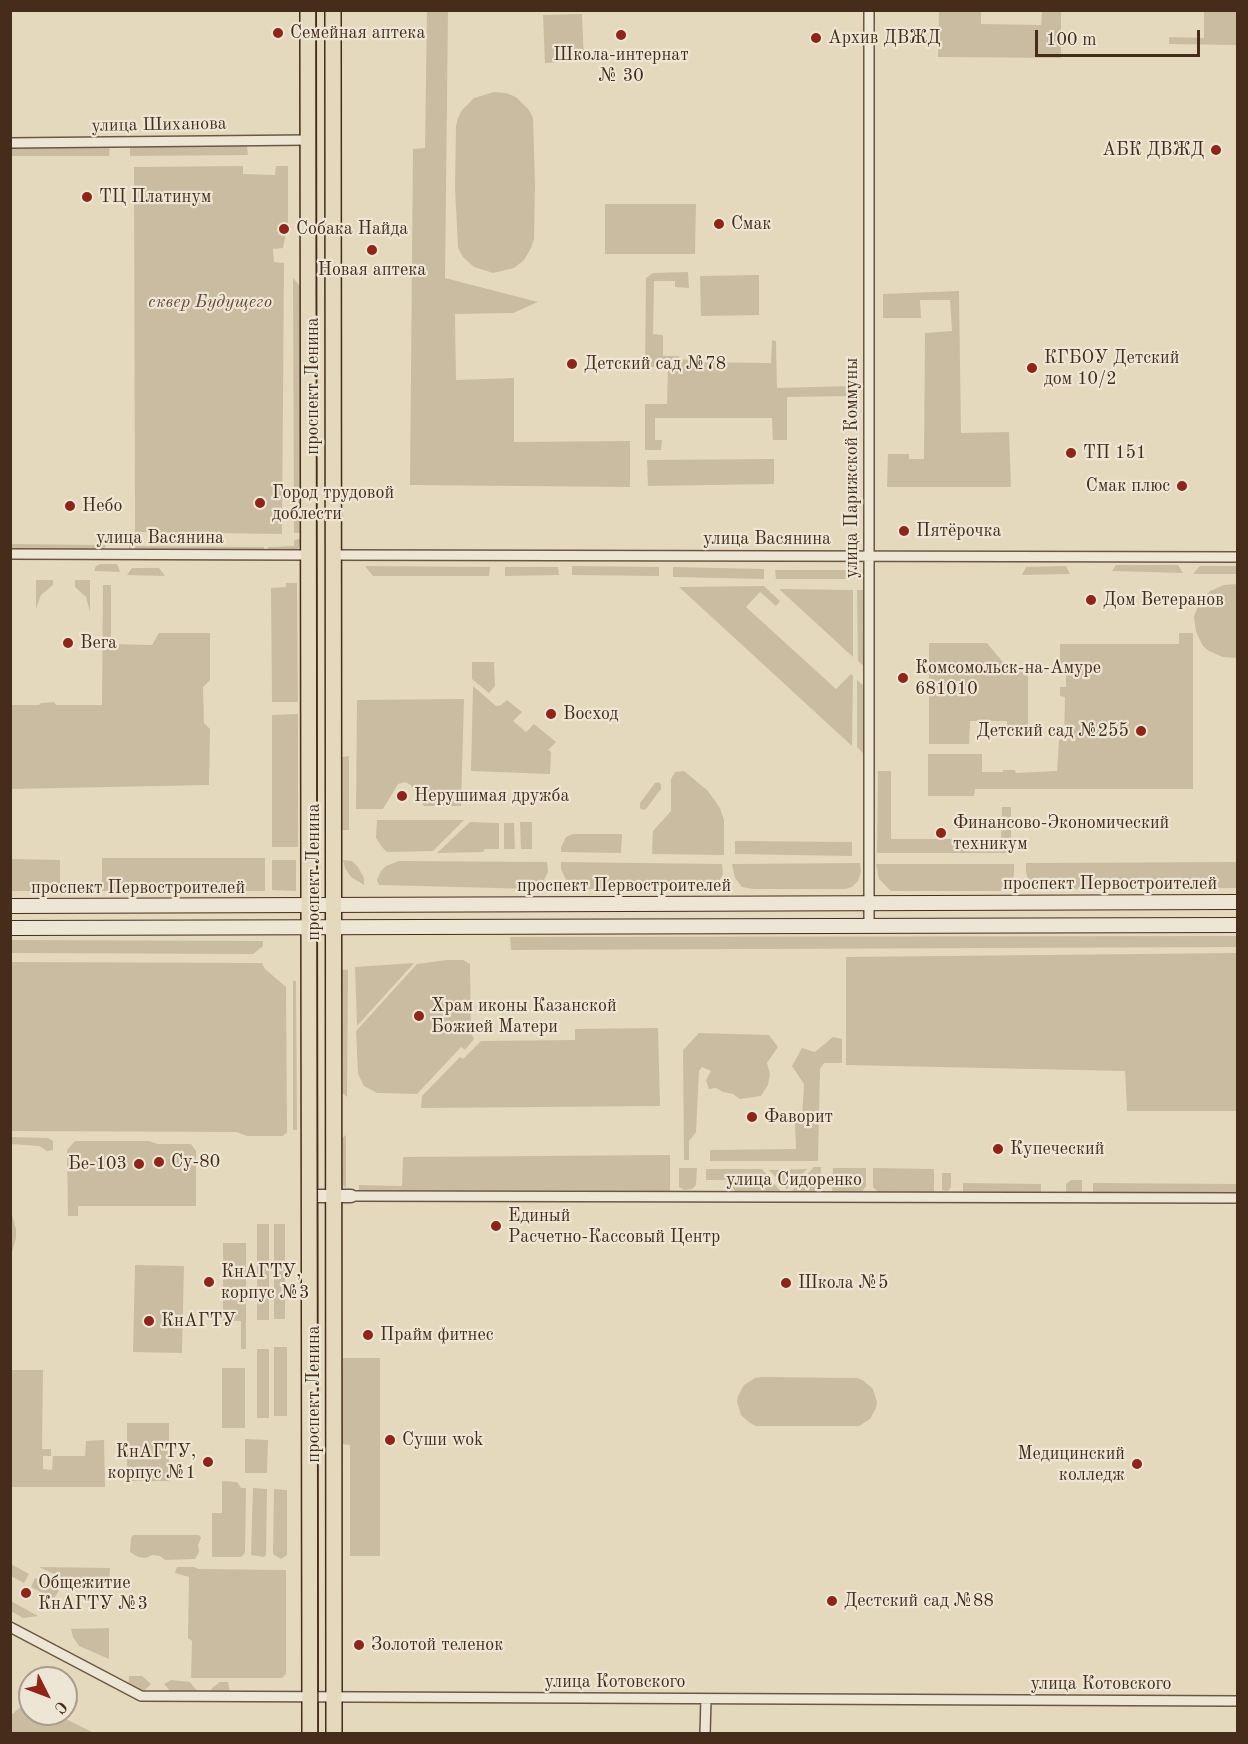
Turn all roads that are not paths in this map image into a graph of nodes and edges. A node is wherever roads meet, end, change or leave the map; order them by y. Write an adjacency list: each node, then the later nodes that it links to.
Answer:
1 (308, 10): 4 (highway, проспект Ленина)
2 (333, 10): 7 (highway, проспект Ленина)
3 (869, 10): 11 (street, улица Парижской Коммуны)
4 (308, 140): 5 (street, улица Шиханова); 6 (highway, проспект Ленина)
5 (10, 143)
6 (308, 348): 7 (highway); 9 (highway, проспект Ленина)
7 (332, 348): 10 (highway, проспект Ленина)
8 (10, 554): 9 (street, улица Васянина)
9 (308, 555): 10 (highway); 18 (highway, проспект Ленина)
10 (332, 555): 11 (street, улица Васянина); 19 (highway, проспект Ленина)
11 (869, 556): 12 (street, улица Васянина); 14 (street, улица Парижской Коммуны)
12 (1238, 557)
13 (1238, 902): 14 (main road, проспект Первостроителей)
14 (869, 903): 15 (main road, проспект Первостроителей); 21 (street, улица Парижской Коммуны)
15 (551, 904): 19 (main road, проспект Первостроителей); 22 (main road)
16 (10, 906): 17 (main road, проспект Первостроителей)
17 (78, 906): 18 (main road, проспект Первостроителей); 24 (main road)
18 (309, 906): 19 (main road, проспект Первостроителей); 25 (highway, проспект Ленина)
19 (334, 906): 26 (highway, проспект Ленина)
20 (1238, 924): 21 (main road)
21 (869, 925): 22 (main road)
22 (551, 926): 26 (main road)
23 (10, 928): 24 (main road)
24 (78, 928): 25 (main road)
25 (309, 928): 26 (main road); 27 (highway, проспект Ленина)
26 (334, 928): 28 (highway, проспект Ленина)
27 (309, 1196): 28 (street); 32 (highway, проспект Ленина)
28 (333, 1196): 29 (street); 33 (highway, проспект Ленина)
29 (351, 1196): 30 (street, улица Сидоренко)
30 (1238, 1198)
31 (10, 1627): 32 (street, улица Котовского)
32 (310, 1697): 33 (street, улица Котовского); 36 (highway, проспект Ленина)
33 (334, 1697): 34 (street, улица Котовского); 37 (highway, проспект Ленина)
34 (706, 1699): 35 (street, улица Котовского); 38 (street)
35 (1238, 1701)
36 (310, 1734)
37 (334, 1734)
38 (705, 1734)

